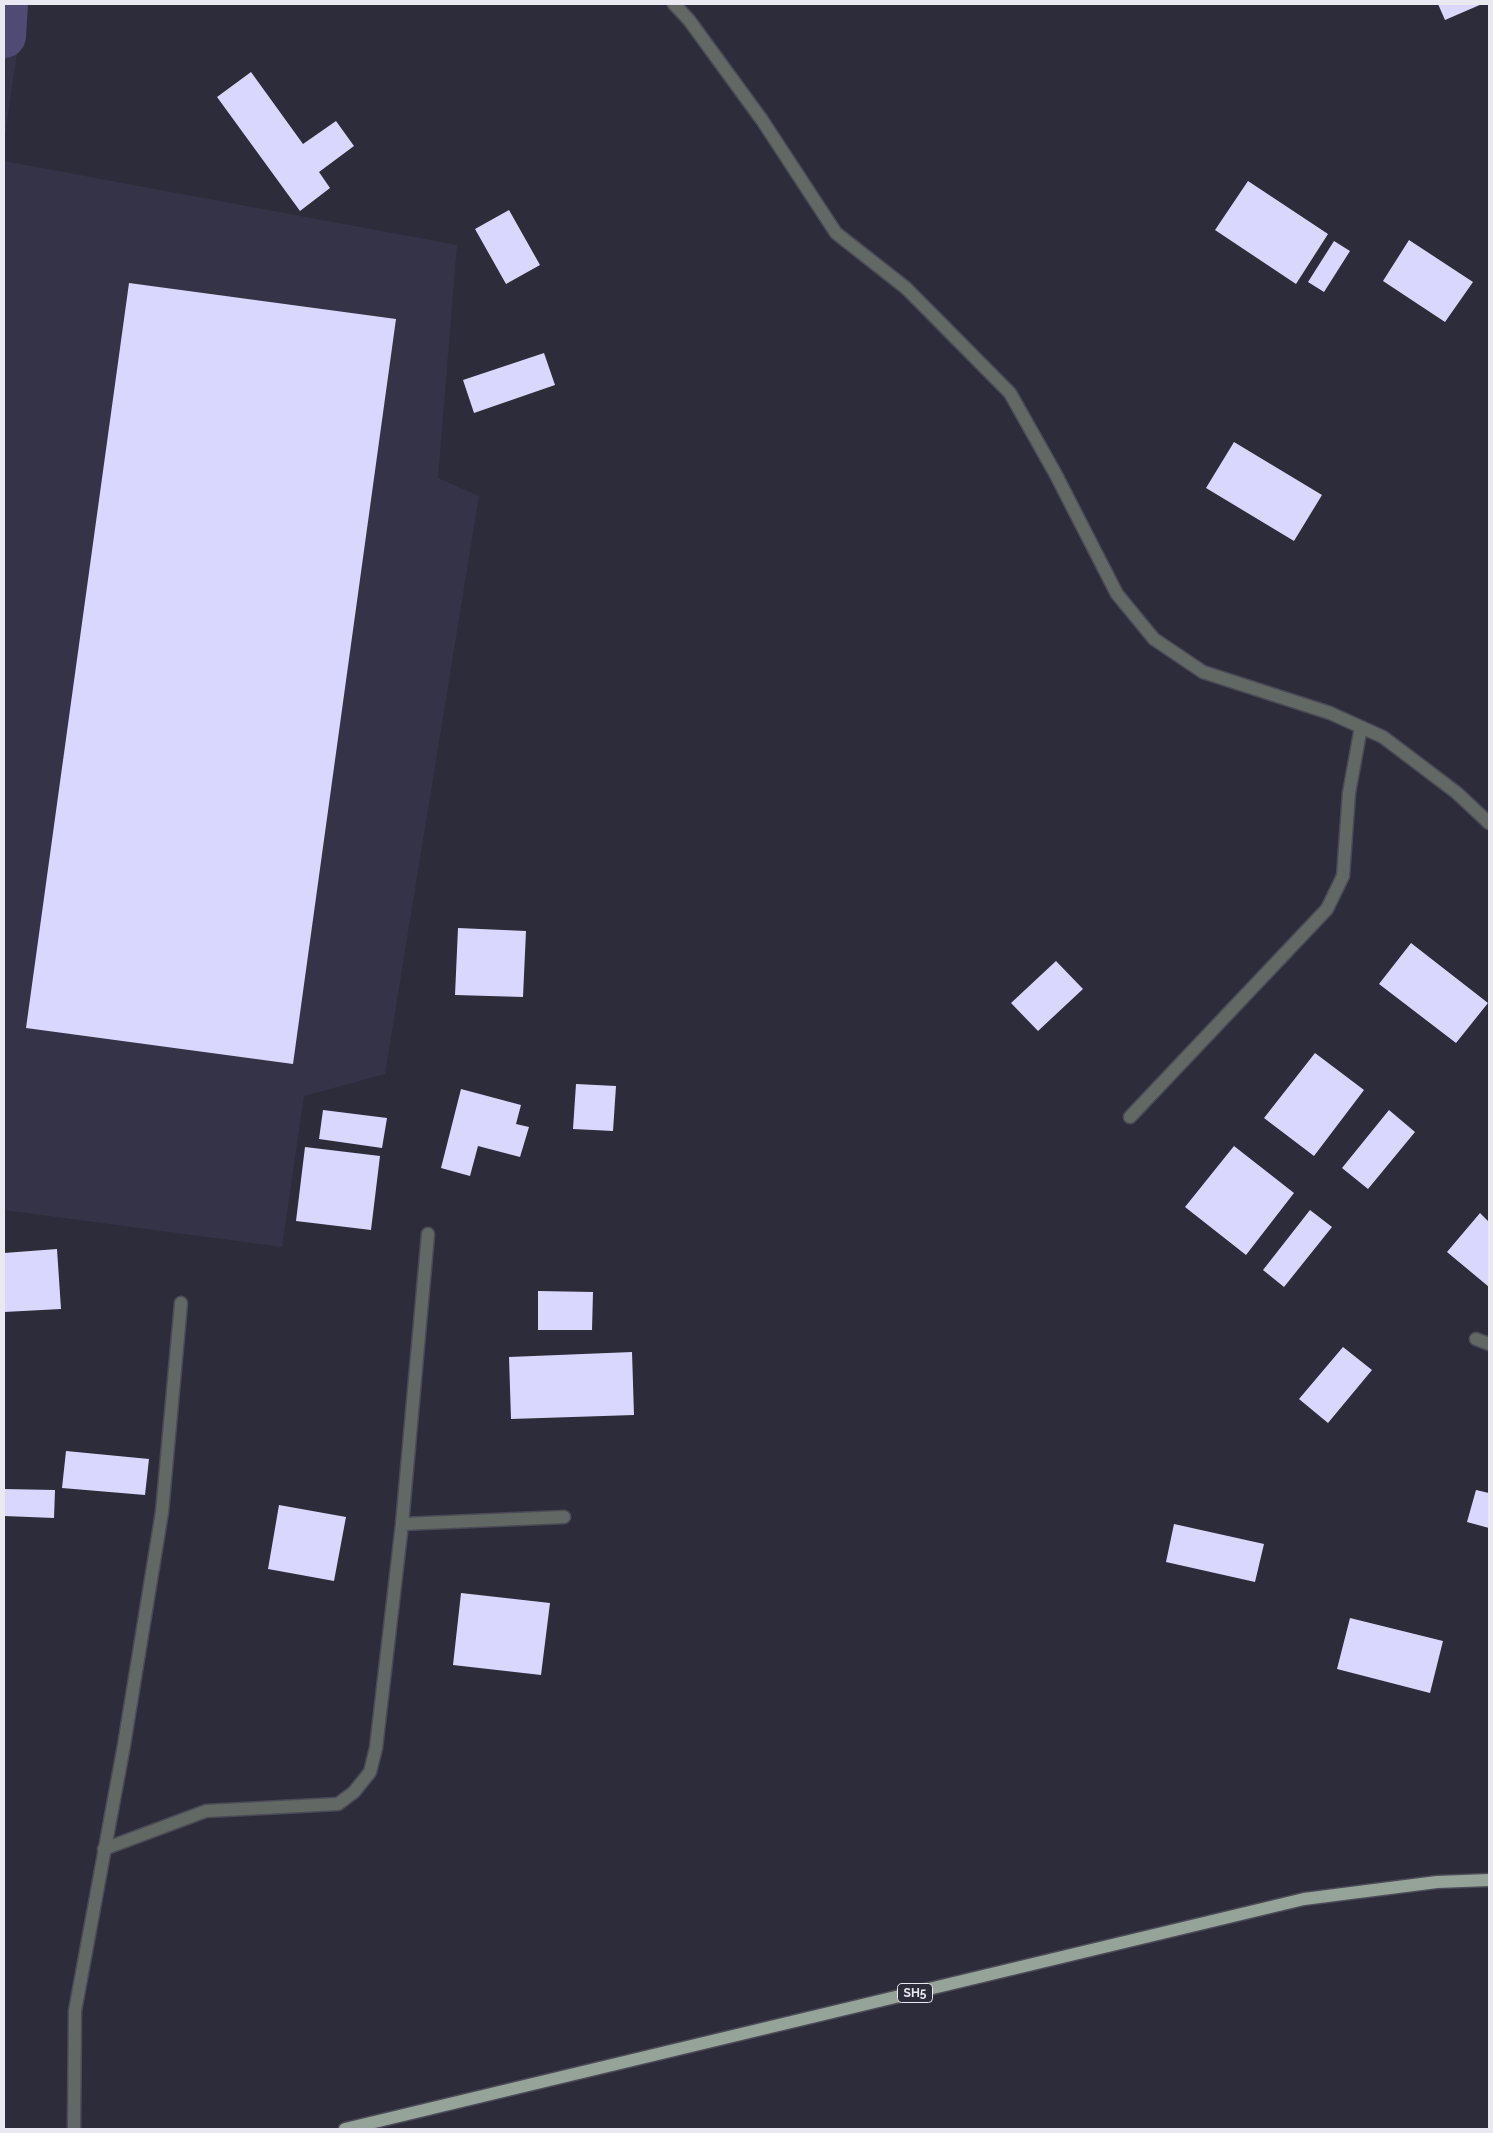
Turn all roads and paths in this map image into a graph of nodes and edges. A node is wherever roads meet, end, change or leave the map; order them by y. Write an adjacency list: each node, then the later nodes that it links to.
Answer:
1 (674, 4): 2 (street)
2 (1361, 727): 3 (street); 4 (street)
3 (1489, 823)
4 (1130, 1117)
5 (428, 1234): 10 (street)
6 (181, 1303): 11 (street)
7 (1476, 1340): 8 (street)
8 (1489, 1344)
9 (564, 1517): 10 (street)
10 (402, 1524): 11 (street)
11 (104, 1848): 13 (street)
12 (1489, 1880): 14 (main road, SH5)
13 (74, 2129)
14 (345, 2129)

